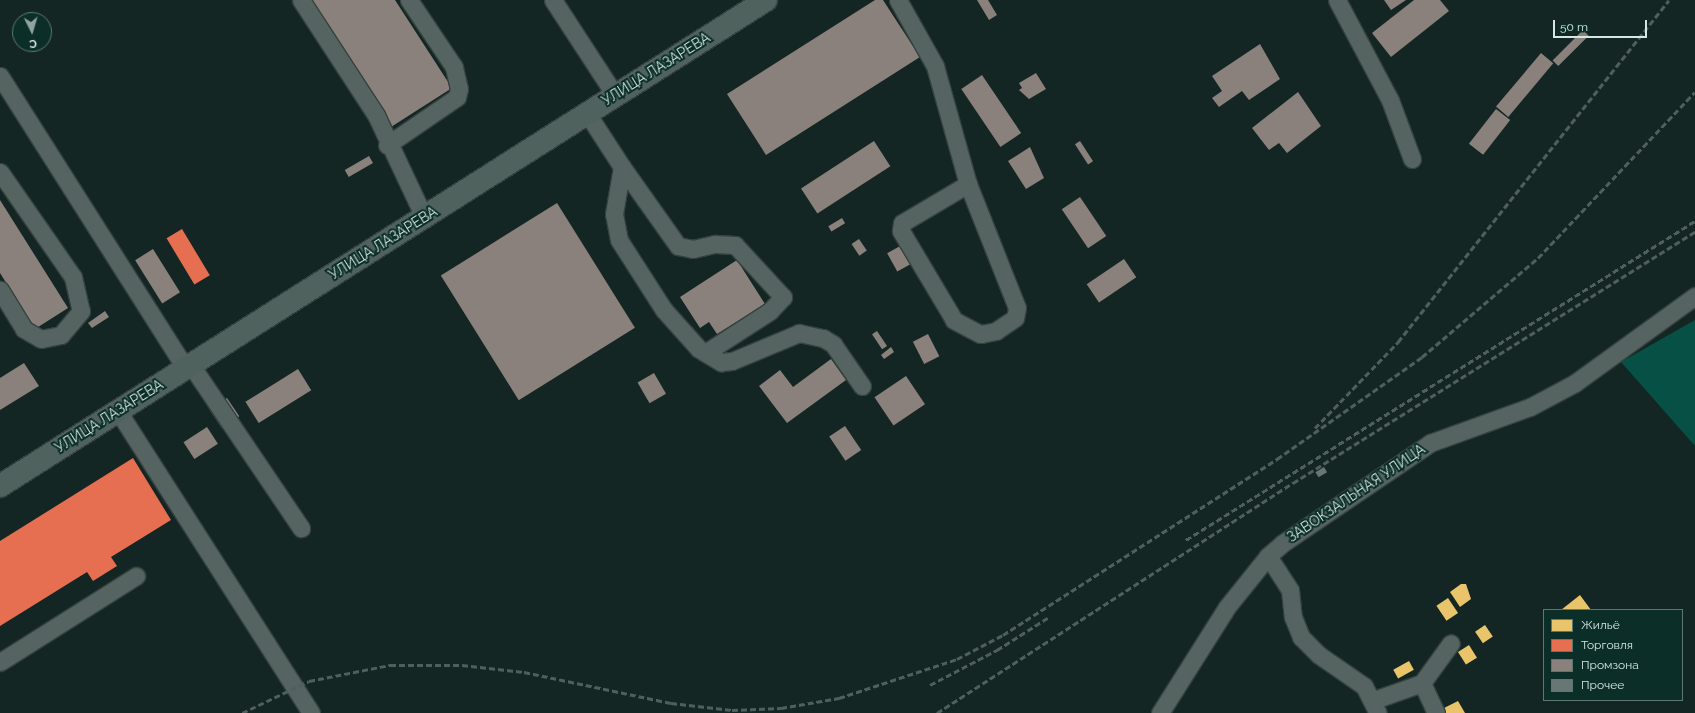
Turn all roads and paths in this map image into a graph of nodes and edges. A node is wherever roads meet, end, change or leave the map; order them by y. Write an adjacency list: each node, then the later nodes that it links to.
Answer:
1 (301, 0): 10 (street)
2 (409, 0): 10 (street)
3 (766, 0): 8 (main road, УЛИЦА ЛАЗАРЕВА)
4 (898, 0): 14 (street)
5 (1338, 0): 11 (street)
6 (560, 3): 8 (street)
7 (0, 76): 19 (street)
8 (615, 95): 9 (main road, УЛИЦА ЛАЗАРЕВА)
9 (587, 113): 12 (street); 15 (main road, УЛИЦА ЛАЗАРЕВА)
10 (387, 145): 15 (street)
11 (1412, 159)
12 (622, 167): 18 (street); 18 (street)
13 (0, 172): 16 (street)
14 (968, 184): 14 (street)
15 (424, 217): 19 (main road, УЛИЦА ЛАЗАРЕВА)
16 (0, 290)
17 (1695, 296): 24 (street, ЗАВОКЗАЛЬНАЯ УЛИЦА)
18 (704, 353): 20 (street)
19 (188, 367): 21 (main road, УЛИЦА ЛАЗАРЕВА); 23 (street)
20 (862, 386)
21 (118, 411): 22 (main road, УЛИЦА ЛАЗАРЕВА); 30 (street)
22 (0, 486)
23 (301, 528)
24 (1268, 556): 29 (street); 31 (street, ЗАВОКЗАЛЬНАЯ УЛИЦА)
25 (136, 576): 27 (street)
26 (1451, 643): 28 (street)
27 (0, 662)
28 (1422, 682): 29 (street); 32 (street)
29 (1376, 706)
30 (311, 713)
31 (1160, 713)
32 (1436, 713)

